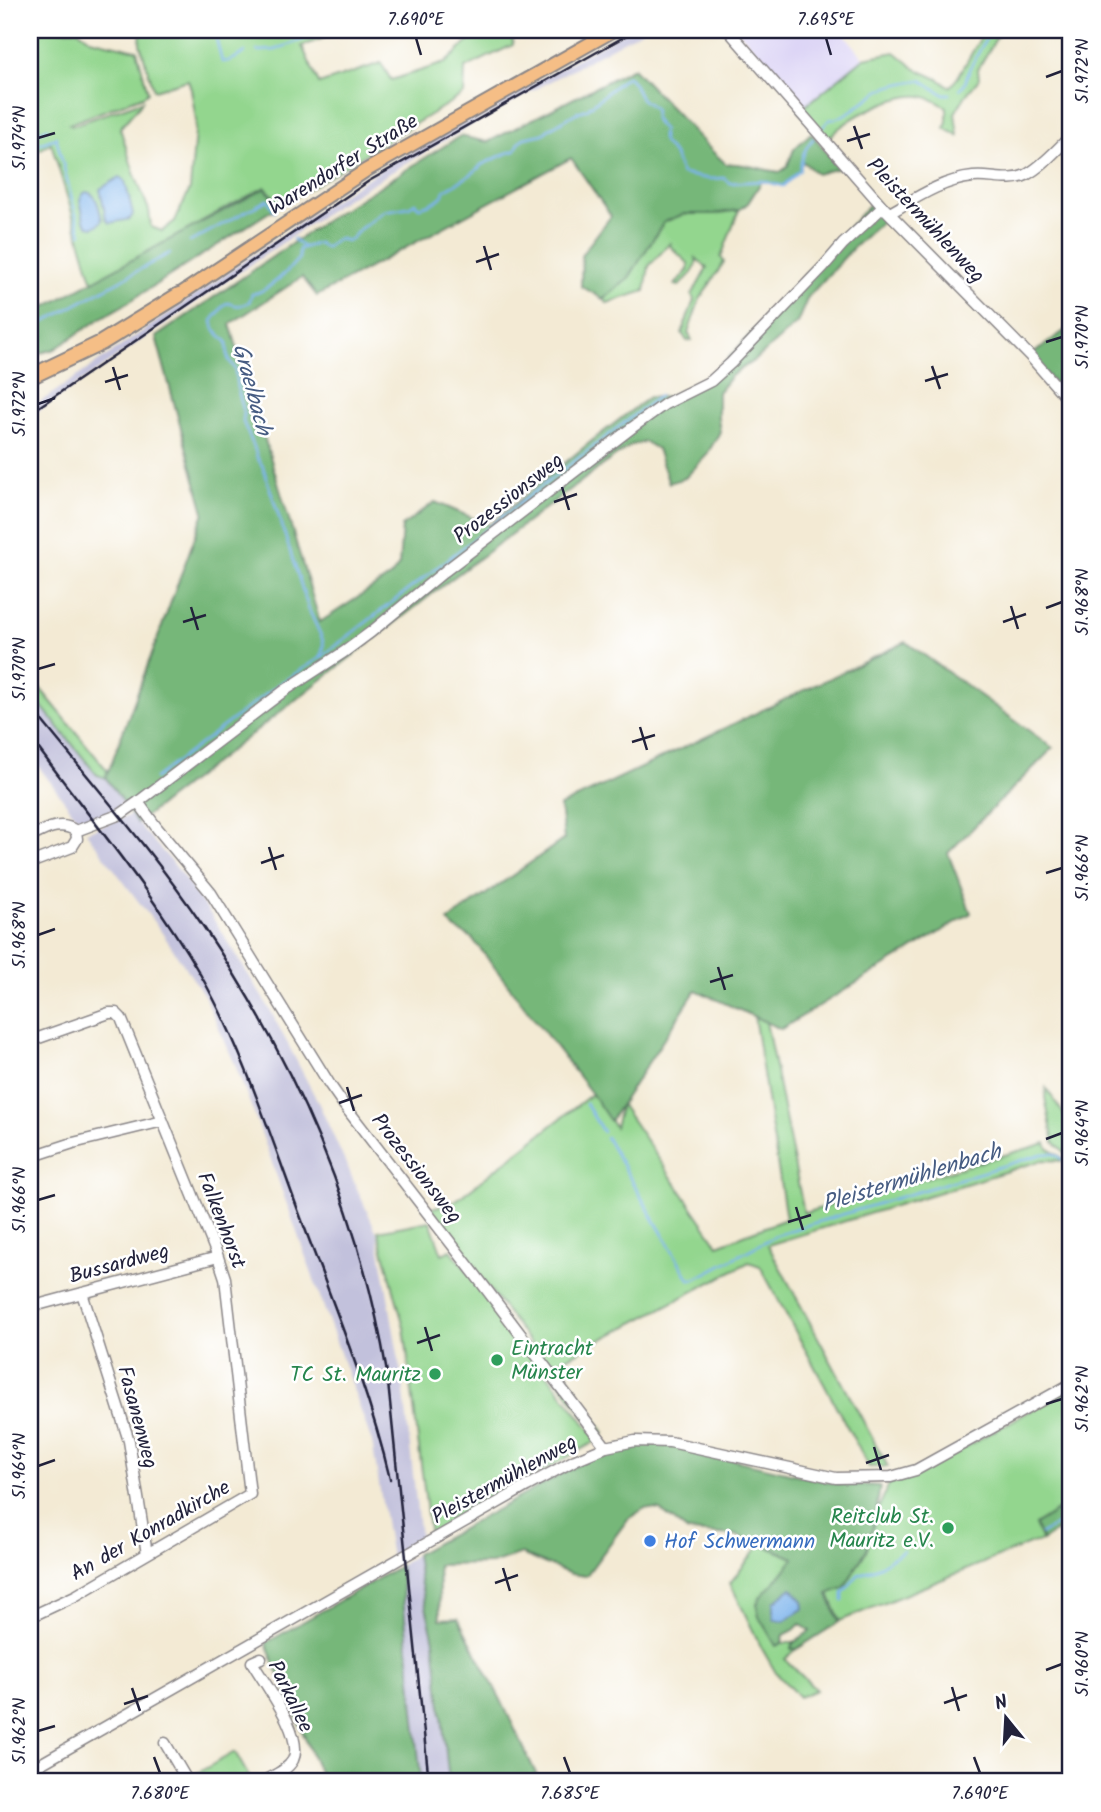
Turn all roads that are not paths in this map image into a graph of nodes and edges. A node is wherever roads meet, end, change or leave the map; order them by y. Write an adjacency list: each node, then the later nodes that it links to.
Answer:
1 (614, 30): 5 (main road, Warendorfer Straße)
2 (728, 30): 4 (street, Pleistermühlenweg)
3 (1071, 136): 4 (street, Prozessionsweg)
4 (887, 210): 7 (street, Pleistermühlenweg); 8 (street, Prozessionsweg)
5 (179, 295): 6 (highway, Warendorfer Straße)
6 (31, 377)
7 (1071, 403)
8 (138, 802): 9 (street, Prozessionsweg); 19 (street, Prozessionsweg)
9 (76, 831): 10 (street, Prozessionsweg); 11 (street, Prozessionsweg)
10 (30, 837)
11 (30, 863)
12 (30, 1041): 13 (street, Falkenhorst)
13 (163, 1121): 14 (street); 15 (street, Falkenhorst)
14 (30, 1157)
15 (218, 1257): 16 (street, Bussardweg); 20 (street, Falkenhorst)
16 (82, 1293): 17 (street, Bussardweg); 21 (street, Fasanenweg)
17 (30, 1307)
18 (1071, 1384): 19 (street, Pleistermühlenweg)
19 (606, 1447): 25 (street, Pleistermühlenweg)
20 (250, 1494): 21 (street, An der Konradkirche)
21 (147, 1554): 22 (street, An der Konradkirche)
22 (30, 1617)
23 (261, 1658): 27 (street, Parkallee)
24 (165, 1744): 26 (street)
25 (30, 1770)
26 (188, 1782)
27 (262, 1782)

